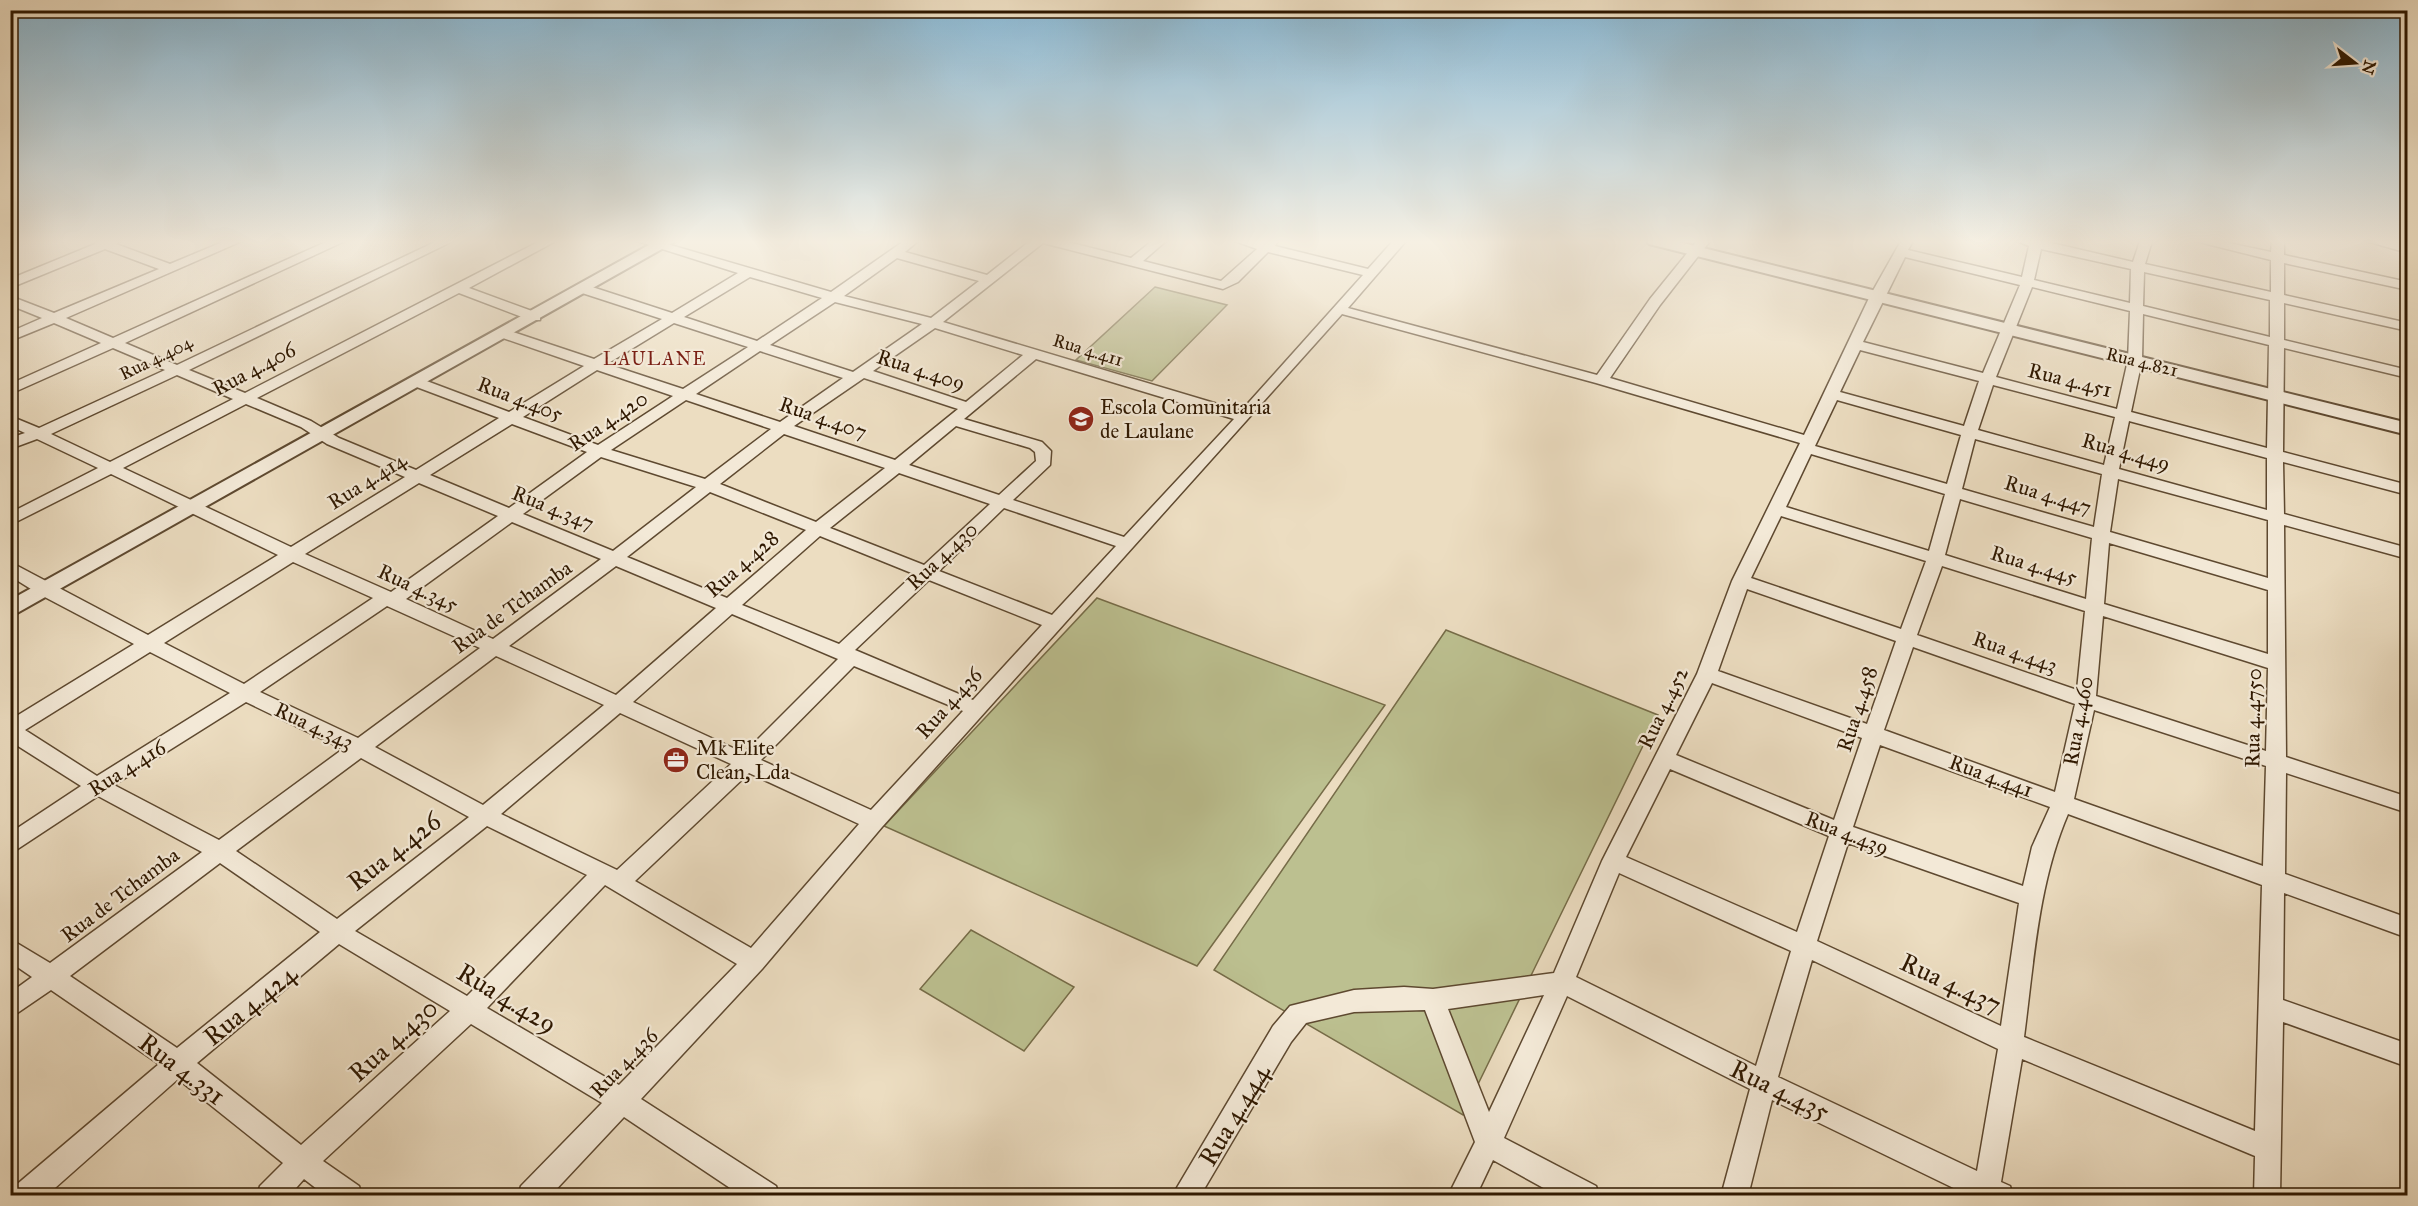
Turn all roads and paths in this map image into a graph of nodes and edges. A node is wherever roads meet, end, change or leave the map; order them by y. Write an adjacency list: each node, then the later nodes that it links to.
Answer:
1 (102, 297): 24 (street)
2 (214, 297): 33 (street)
3 (330, 297): 39 (street, Rua 4.404)
4 (438, 297): 49 (street, Rua 4.406)
5 (481, 297): 25 (street)
6 (570, 297): 25 (street)
7 (609, 297): 26 (street, Rua 4.409)
8 (707, 297): 26 (street, Rua 4.414)
9 (833, 297): 35 (street, Rua 4.420)
10 (834, 297): 27 (street, Rua 4.411)
11 (965, 297): 27 (street, Rua de Tchamba)
12 (1348, 297): 22 (street, Rua 4.436)
13 (1659, 297): 42 (street)
14 (1875, 297): 34 (street, Rua 4.452)
15 (1881, 297): 29 (street, Rua 4.821)
16 (2021, 297): 29 (street, Rua 4.458)
17 (2088, 297): 23 (street)
18 (2138, 297): 23 (street, Rua 4.460)
19 (2274, 297): 20 (street)
20 (2277, 298): 28 (street); 32 (street, Rua 4.4750)
21 (10, 300): 24 (street)
22 (1338, 309): 42 (street, Rua 4.447); 53 (street, Rua 4.436)
23 (2138, 309): 32 (street); 37 (street, Rua 4.460)
24 (55, 317): 31 (street); 33 (street, Rua 4.347)
25 (535, 317): 30 (street)
26 (673, 318): 35 (street, Rua 4.409); 38 (street, Rua 4.414)
27 (933, 323): 36 (street, Rua 4.411); 40 (street, Rua de Tchamba)
28 (2408, 327)
29 (2009, 329): 37 (street, Rua 4.821); 43 (street, Rua 4.458)
30 (505, 334): 38 (street, Rua 4.407); 44 (street)
31 (10, 337)
32 (2277, 341): 41 (street); 48 (street, Rua 4.4750)
33 (116, 343): 39 (street, Rua 4.347); 45 (street)
34 (1855, 344): 43 (street, Rua 4.451); 46 (street, Rua 4.452)
35 (757, 345): 40 (street, Rua 4.409); 47 (street, Rua 4.420)
36 (1034, 352): 50 (street, Rua 4.428); 53 (street, Rua 4.411)
37 (2135, 360): 48 (street, Rua 4.821); 51 (street, Rua 4.460)
38 (597, 364): 47 (street, Rua 4.407); 52 (street, Rua 4.414)
39 (180, 369): 49 (street, Rua 4.347); 59 (street, Rua 4.404)
40 (857, 374): 50 (street, Rua 4.409); 56 (street, Rua de Tchamba)
41 (2408, 374)
42 (1601, 380): 62 (street, Rua 4.447)
43 (1987, 380): 51 (street, Rua 4.451); 58 (street, Rua 4.458)
44 (419, 383): 52 (street, Rua 4.405); 60 (street)
45 (10, 390)
46 (1832, 394): 58 (street, Rua 4.449); 62 (street, Rua 4.452)
47 (683, 395): 56 (street, Rua 4.407); 63 (street, Rua 4.420)
48 (2277, 395): 57 (street, Rua 4.821); 64 (street, Rua 4.4750)
49 (243, 399): 60 (street, Rua 4.347); 66 (street, Rua 4.406)
50 (968, 407): 55 (street, Rua 4.428)
51 (2124, 415): 64 (street, Rua 4.451); 67 (street, Rua 4.460)
52 (512, 417): 63 (street, Rua 4.405); 68 (street, Rua 4.414)
53 (1244, 417): 80 (street, Rua 4.436)
54 (10, 420): 59 (street, Rua 4.345)
55 (952, 420): 65 (street, Rua 4.428); 72 (street, Rua 4.430)
56 (784, 426): 65 (street, Rua 4.407); 69 (street, Rua de Tchamba)
57 (2408, 429)
58 (1969, 432): 67 (street, Rua 4.449); 70 (street, Rua 4.458)
59 (41, 433): 61 (street, Rua 4.404); 66 (street, Rua 4.345)
60 (322, 435): 68 (street, Rua 4.347); 73 (street)
61 (10, 444)
62 (1807, 445): 70 (street, Rua 4.447); 74 (street, Rua 4.452)
63 (599, 451): 69 (street, Rua 4.405); 75 (street, Rua 4.420)
64 (2275, 456): 71 (street, Rua 4.451); 76 (street, Rua 4.4750)
65 (898, 466): 72 (street, Rua 4.407); 78 (street, Rua 4.428)
66 (112, 467): 73 (street, Rua 4.345); 77 (street, Rua 4.406)
67 (2111, 471): 76 (street, Rua 4.449); 79 (street, Rua 4.460)
68 (419, 476): 75 (street, Rua 4.347); 82 (street, Rua 4.414)
69 (710, 486): 78 (street, Rua 4.405); 83 (street, Rua de Tchamba)
70 (1952, 490): 79 (street, Rua 4.447); 84 (street, Rua 4.458)
71 (2408, 490)
72 (999, 501): 80 (street, Rua 4.407); 86 (street, Rua 4.430)
73 (194, 507): 82 (street, Rua 4.345); 89 (street)
74 (1776, 509): 84 (street, Rua 4.445); 87 (street, Rua 4.452)
75 (510, 515): 83 (street, Rua 4.347); 90 (street, Rua 4.420)
76 (2276, 518): 81 (street, Rua 4.449); 88 (street, Rua 4.4750)
77 (10, 520)
78 (816, 530): 86 (street, Rua 4.405); 91 (street, Rua 4.428)
79 (2101, 535): 88 (street, Rua 4.447); 92 (street, Rua 4.460)
80 (1126, 544): 94 (street, Rua 4.436)
81 (2408, 554)
82 (291, 555): 90 (street, Rua 4.345); 96 (street, Rua 4.414)
83 (615, 558): 91 (street, Rua 4.347); 97 (street, Rua de Tchamba)
84 (1936, 558): 92 (street, Rua 4.445); 95 (street, Rua 4.458)
85 (10, 568): 89 (street, Rua 4.343)
86 (923, 573): 94 (street, Rua 4.405); 98 (street, Rua 4.430)
87 (1741, 581): 95 (street, Rua 4.443); 100 (street, Rua 4.452)
88 (2278, 587): 99 (street, Rua 4.4750)
89 (45, 590): 93 (street); 96 (street, Rua 4.343)
90 (388, 599): 97 (street, Rua 4.345); 101 (street, Rua 4.416)
91 (726, 606): 98 (street, Rua 4.347); 103 (street, Rua 4.428)
92 (2092, 606): 99 (street, Rua 4.445); 102 (street, Rua 4.460)
93 (10, 610)
94 (1054, 623): 104 (street, Rua 4.436)
95 (1907, 639): 102 (street, Rua 4.443); 106 (street, Rua 4.458)
96 (151, 644): 101 (street, Rua 4.343); 105 (street, Rua 4.414)
97 (494, 647): 103 (street, Rua 4.345); 107 (street, Rua de Tchamba)
98 (847, 654): 104 (street, Rua 4.347); 110 (street, Rua 4.430)
99 (2278, 664): 109 (street, Rua 4.4750)
100 (1707, 674): 106 (street, Rua 4.441); 108 (street, Rua 4.452)
101 (245, 693): 107 (street, Rua 4.343); 111 (street, Rua 4.416)
102 (2086, 700): 109 (street, Rua 4.443); 112 (street, Rua 4.460)
103 (618, 704): 110 (street, Rua 4.345); 114 (street, Rua 4.428)
104 (976, 709): 115 (street, Rua 4.436)
105 (10, 731): 111 (street, Rua 4.429)
106 (1875, 734): 112 (street, Rua 4.441); 116 (street, Rua 4.458)
107 (360, 748): 114 (street, Rua 4.343); 118 (street, Rua de Tchamba)
108 (1666, 759): 116 (street, Rua 4.439); 119 (street, Rua 4.452)
109 (2276, 760): 113 (street, Rua 4.443); 121 (street, Rua 4.4750)
110 (746, 763): 115 (street, Rua 4.345); 120 (street, Rua 4.430)
111 (97, 786): 117 (street, Rua 4.416); 118 (street, Rua 4.429)
112 (2063, 802): 121 (street, Rua 4.441); 122 (street, Rua 4.460)
113 (2408, 805)
114 (485, 816): 120 (street, Rua 4.343); 124 (street, Rua 4.426)
115 (874, 821): 127 (street, Rua 4.436)
116 (1842, 832): 122 (street, Rua 4.439); 125 (street, Rua 4.458)
117 (10, 845)
118 (218, 850): 124 (street, Rua 4.429); 128 (street, Rua de Tchamba)
119 (1613, 861): 125 (street, Rua 4.437); 129 (street, Rua 4.452)
120 (611, 878): 127 (street, Rua 4.343); 133 (street, Rua 4.430)
121 (2274, 879): 123 (street, Rua 4.441); 132 (street, Rua 4.4750)
122 (2031, 898): 134 (street, Rua 4.460)
123 (2408, 928)
124 (338, 932): 133 (street, Rua 4.429); 136 (street, Rua 4.424)
125 (1805, 946): 134 (street, Rua 4.437); 137 (street, Rua 4.458)
126 (10, 949): 128 (street, Rua 4.331)
127 (754, 962): 138 (street, Rua 4.436)
128 (50, 975): 131 (street, Rua de Tchamba); 136 (street, Rua 4.331)
129 (1562, 982): 130 (street, Rua 4.444); 137 (street, Rua 4.435); 139 (street, Rua 4.452)
130 (1433, 1000): 139 (street); 148 (street, Rua 4.444)
131 (10, 1007)
132 (2271, 1007): 135 (street); 140 (street, Rua 4.4750)
133 (471, 1008): 138 (street, Rua 4.429); 141 (street, Rua 4.430)
134 (2012, 1043): 140 (street, Rua 4.437); 142 (street, Rua 4.460)
135 (2408, 1056)
136 (178, 1064): 141 (street, Rua 4.331); 143 (street, Rua 4.424)
137 (1764, 1083): 142 (street, Rua 4.435); 151 (street, Rua 4.458)
138 (621, 1100): 146 (street, Rua 4.436); 147 (street, Rua 4.429)
139 (1488, 1143): 149 (street, Rua 4.452); 150 (street)
140 (2268, 1149): 152 (street, Rua 4.4750)
141 (302, 1162): 144 (street, Rua 4.430); 145 (street, Rua 4.331)
142 (1990, 1193)
143 (25, 1196)
144 (270, 1196)
145 (349, 1196)
146 (531, 1196)
147 (766, 1196)
148 (1185, 1196)
149 (1461, 1196)
150 (1586, 1196)
151 (1734, 1196)
152 (2267, 1196)

